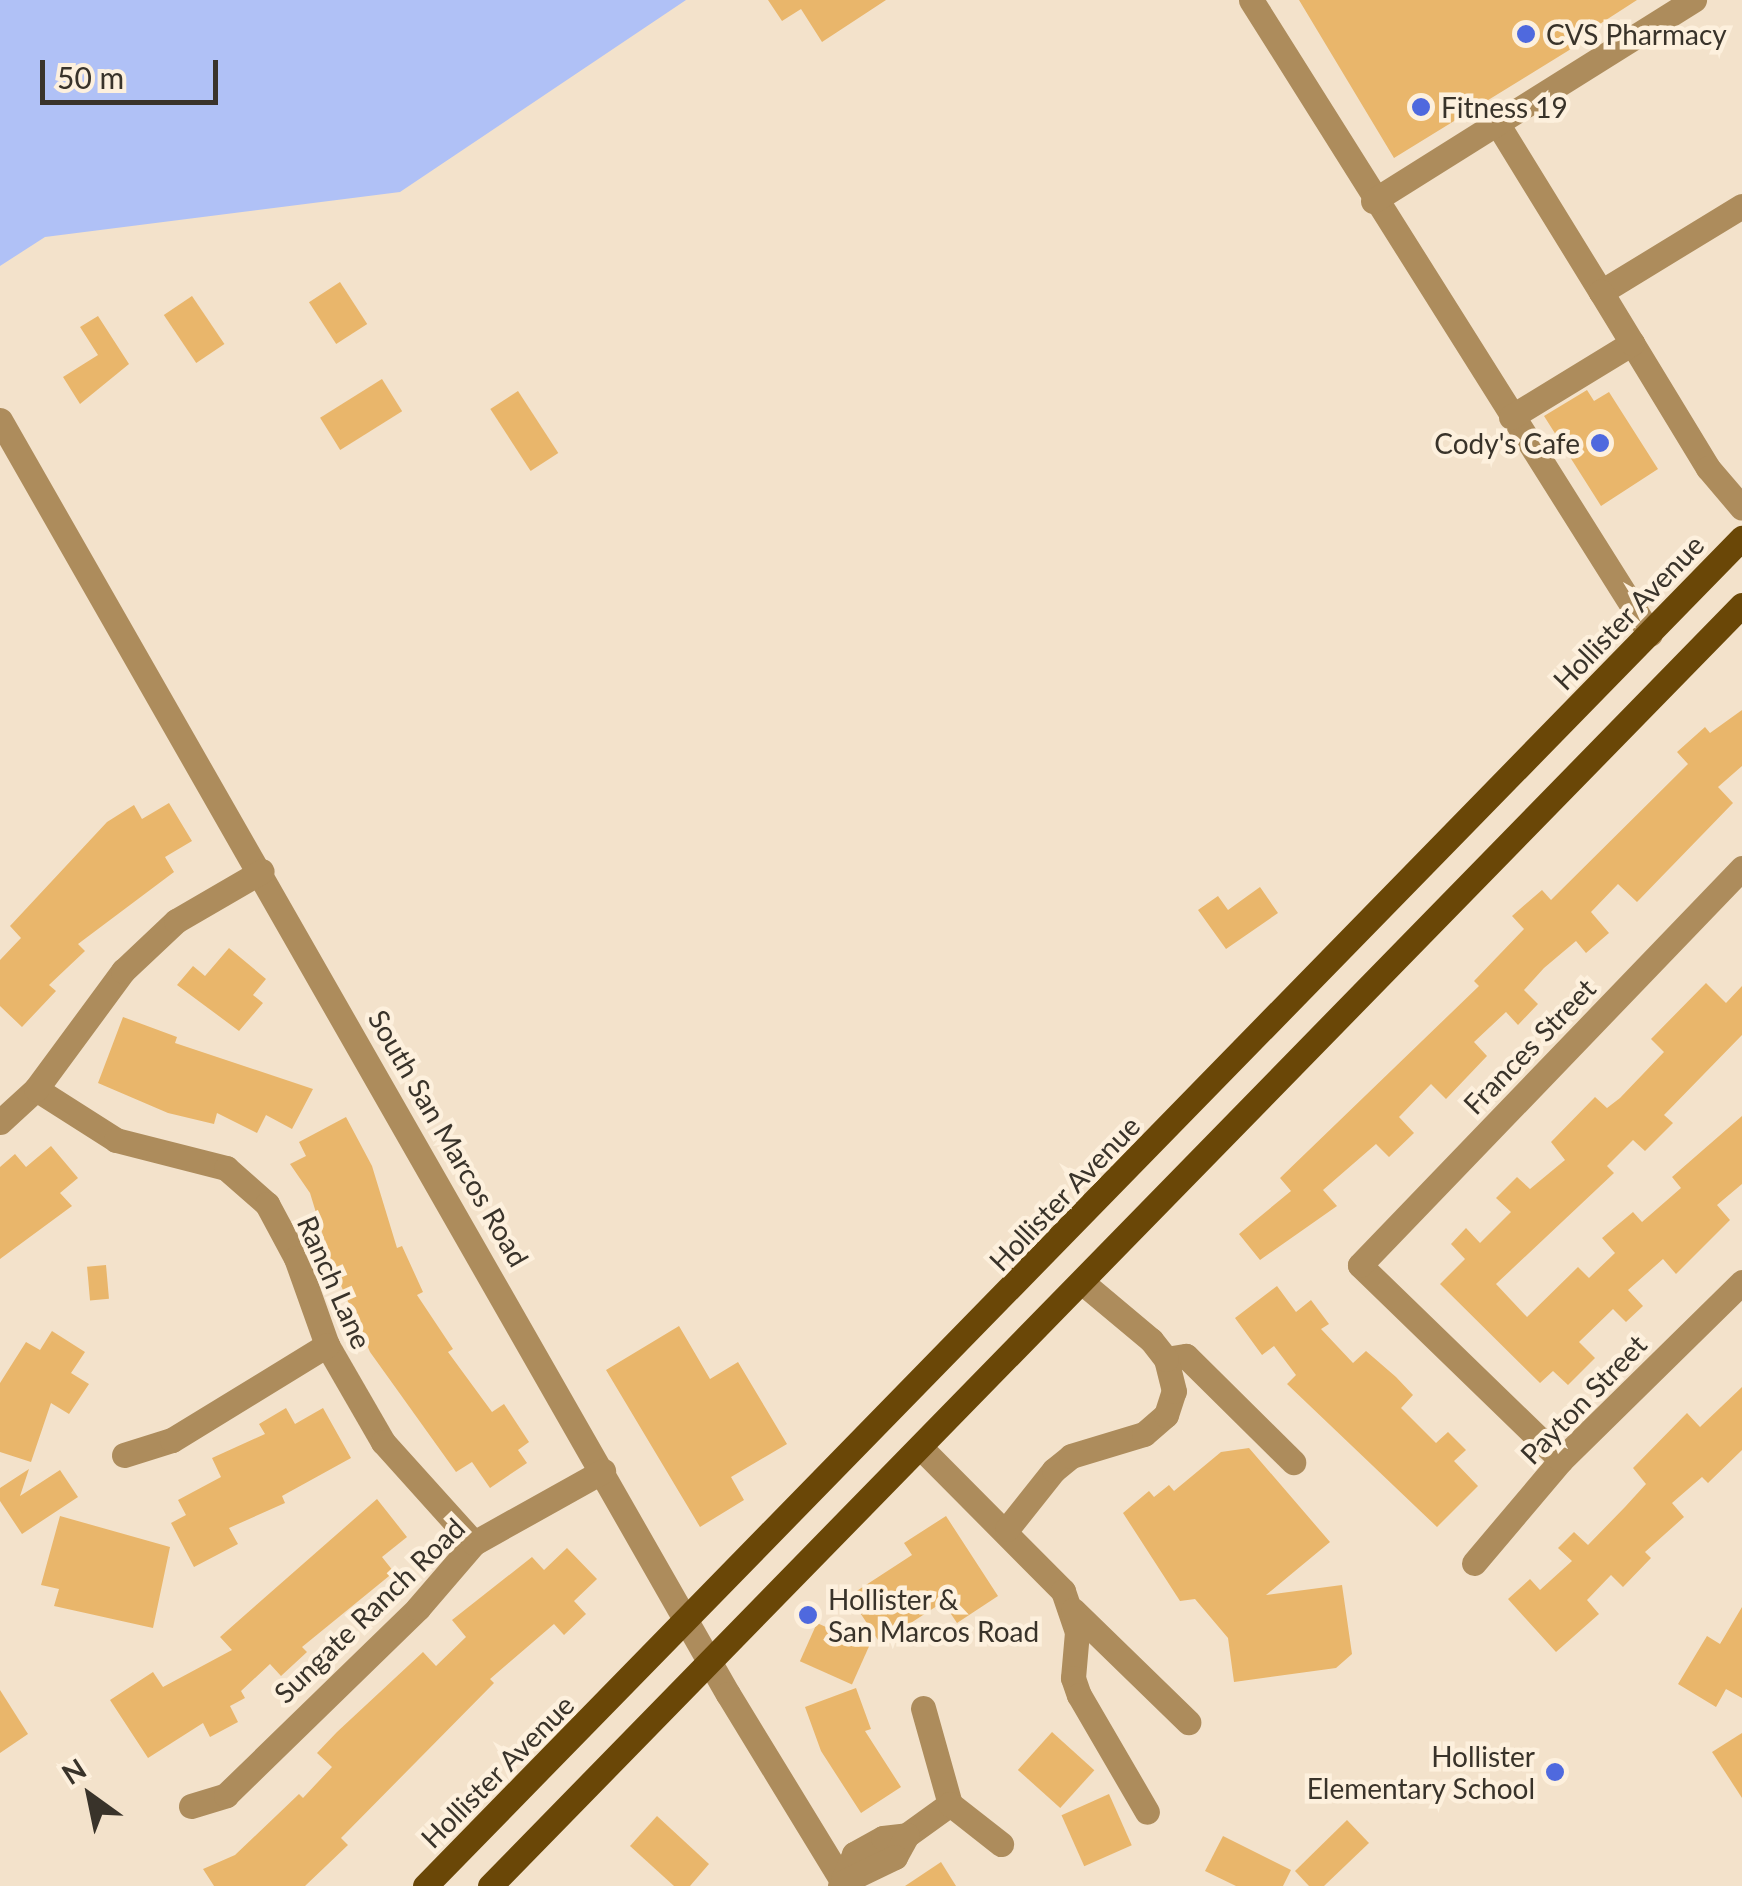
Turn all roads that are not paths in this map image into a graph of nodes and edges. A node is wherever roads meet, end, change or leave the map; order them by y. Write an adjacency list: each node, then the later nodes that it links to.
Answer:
1 (1251, 0): 4 (street)
2 (1694, 0): 3 (street)
3 (1496, 123): 4 (street); 6 (street)
4 (1373, 201): 8 (street)
5 (1742, 206): 6 (street)
6 (1601, 292): 7 (street)
7 (1632, 343): 8 (street); 10 (street)
8 (1512, 418): 13 (street)
9 (0, 420): 15 (street, South San Marcos Road)
10 (1742, 508)
11 (1742, 538): 13 (main road, Hollister Avenue)
12 (1742, 605): 19 (main road)
13 (1650, 634): 31 (main road, Hollister Avenue)
14 (1742, 868): 24 (street, Frances Street)
15 (262, 870): 16 (street); 26 (street, South San Marcos Road)
16 (36, 1089): 17 (street); 20 (street, Ranch Lane)
17 (0, 1122)
18 (1742, 1282): 24 (street, Payton Street)
19 (1084, 1284): 21 (street); 22 (main road)
20 (326, 1346): 23 (street); 28 (street, Ranch Lane)
21 (1166, 1359): 25 (street); 27 (street)
22 (922, 1448): 27 (street); 32 (main road)
23 (124, 1455)
24 (1561, 1460): 29 (street, Payton Street)
25 (1293, 1462)
26 (603, 1470): 28 (street, Sungate Ranch Road); 31 (street, South San Marcos Road)
27 (1007, 1529): 30 (street)
28 (474, 1543): 36 (street, Sungate Ranch Road)
29 (1474, 1563)
30 (1073, 1610): 34 (street); 37 (street)
31 (688, 1622): 32 (street, South San Marcos Road); 40 (main road, Hollister Avenue)
32 (709, 1661): 39 (street, South San Marcos Road); 41 (main road)
33 (923, 1708): 35 (street)
34 (1188, 1722)
35 (950, 1804): 38 (street); 39 (street)
36 (191, 1806)
37 (1147, 1812)
38 (1001, 1844)
39 (843, 1885)
40 (425, 1886)
41 (490, 1886)

